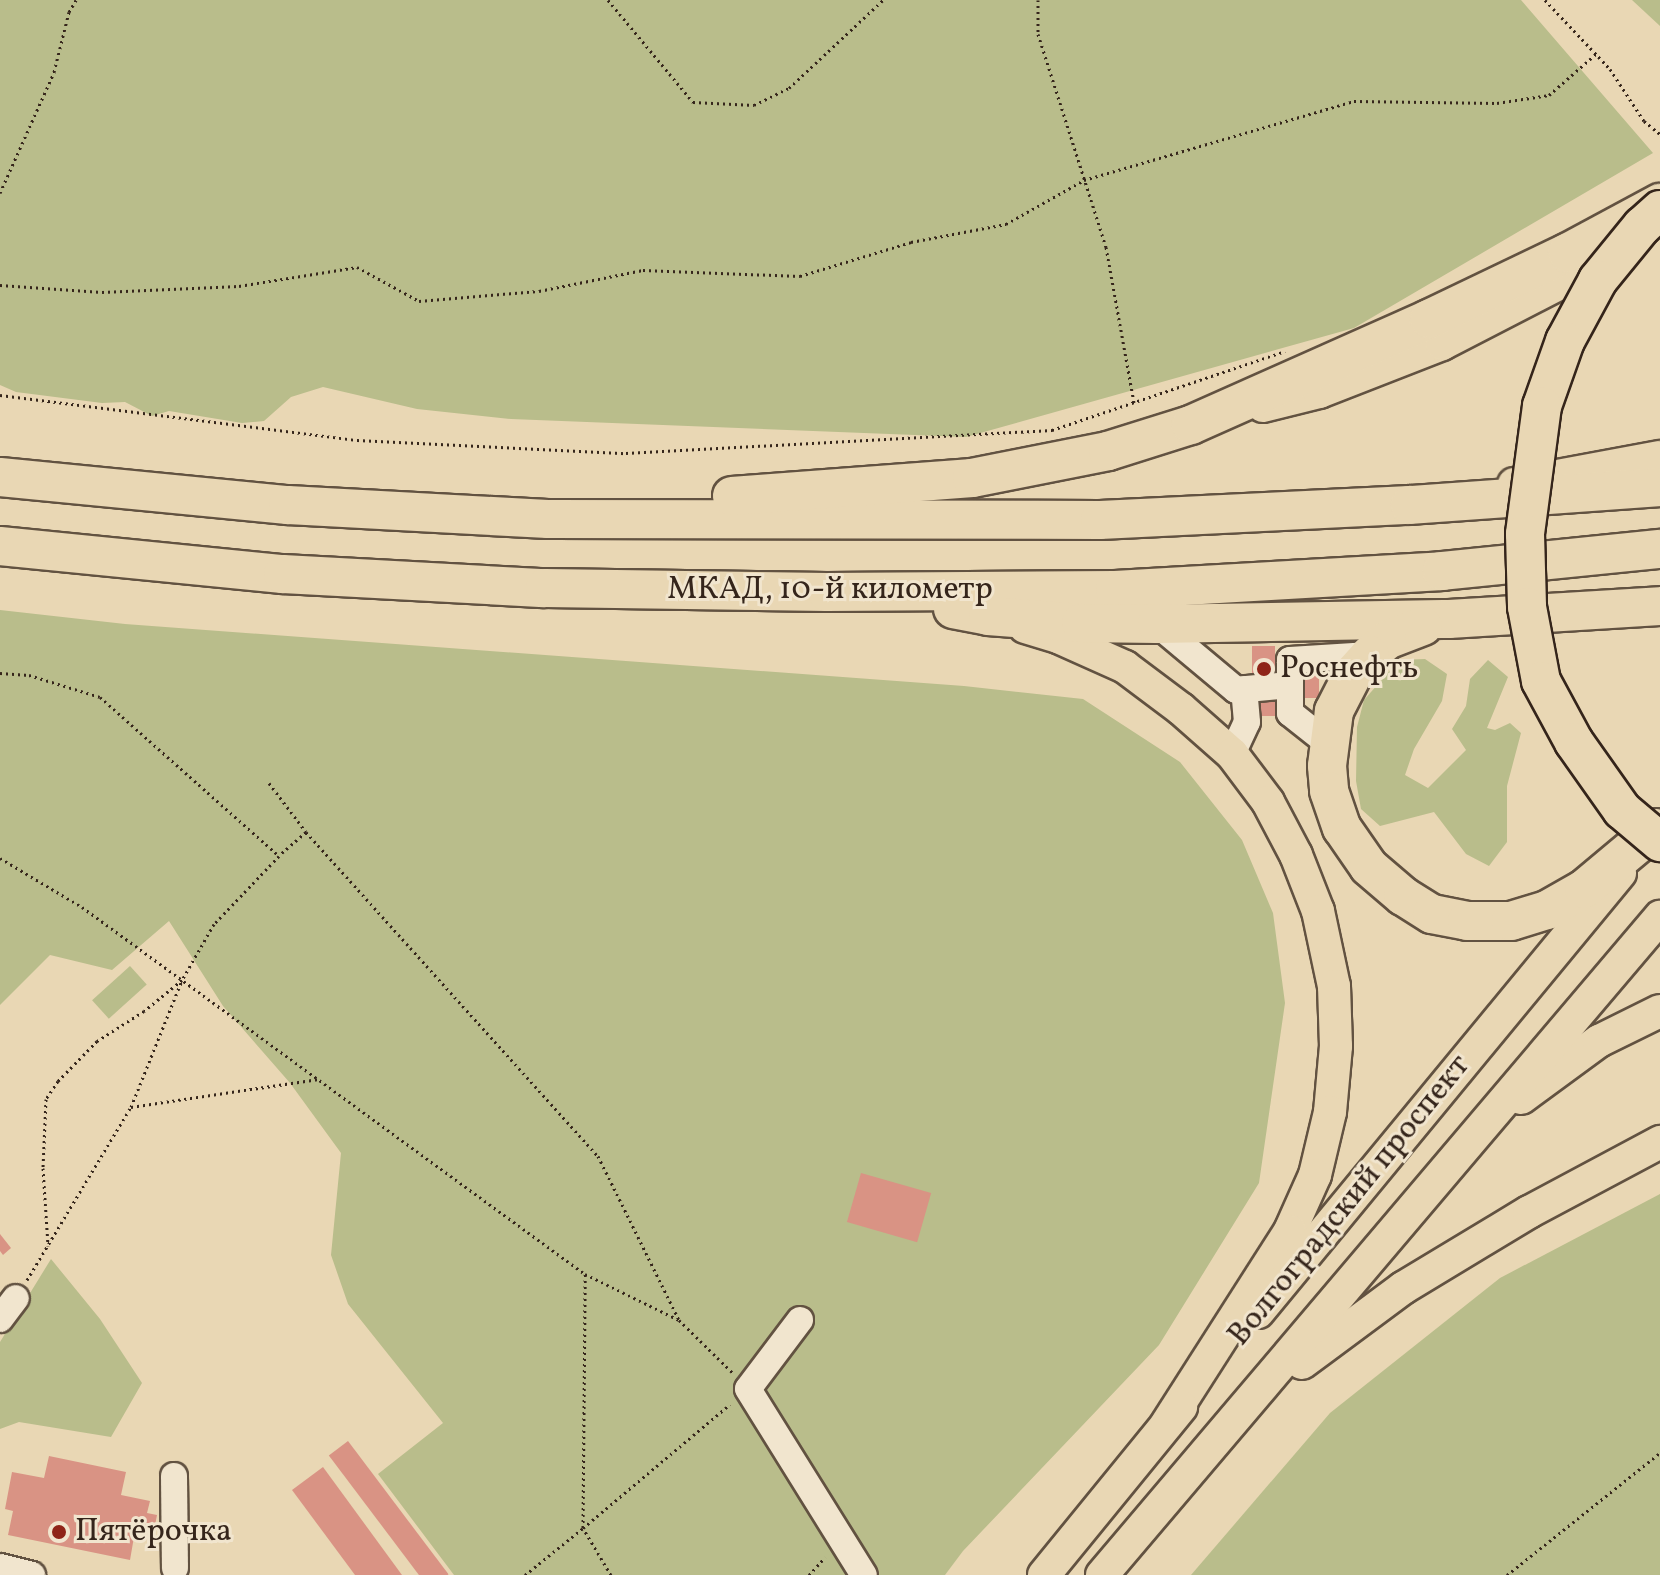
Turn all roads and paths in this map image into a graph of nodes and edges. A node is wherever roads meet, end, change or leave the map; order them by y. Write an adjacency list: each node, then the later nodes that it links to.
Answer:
1 (76, 0): 9 (path)
2 (608, 0): 3 (path)
3 (883, 0)
4 (1038, 0): 8 (path)
5 (1545, 0): 6 (path)
6 (1596, 54): 7 (path); 8 (path)
7 (1660, 134)
8 (1084, 180): 13 (path); 16 (path)
9 (0, 193)
10 (1660, 203): 17 (highway)
11 (1660, 210): 38 (highway, bridge)
12 (1660, 228): 17 (main road)
13 (0, 285)
14 (1296, 347): 16 (path)
15 (0, 395): 16 (path)
16 (1134, 403)
17 (1191, 425): 22 (highway)
18 (1660, 457): 21 (main road)
19 (0, 477): 22 (highway)
20 (1660, 487): 21 (highway)
21 (1410, 505): 22 (highway)
22 (548, 519)
23 (0, 546): 25 (highway, МКАД, 10-й километр)
24 (1660, 549): 25 (highway, МКАД, 10-й километр)
25 (827, 592): 27 (highway)
26 (1660, 606): 28 (highway)
27 (988, 616): 29 (highway); 35 (main road)
28 (1449, 619): 29 (highway); 30 (highway)
29 (1157, 624): 33 (lane)
30 (1370, 655): 32 (lane); 34 (highway)
31 (0, 673): 39 (path)
32 (1290, 685): 33 (lane); 34 (lane)
33 (1244, 689): 35 (lane)
34 (1329, 744): 38 (highway)
35 (1232, 754): 55 (main road)
36 (269, 783): 37 (path)
37 (306, 832): 39 (path); 51 (path)
38 (1659, 832): 55 (main road, Волгоградский проспект)
39 (279, 856): 42 (path)
40 (0, 858): 42 (path)
41 (1660, 917): 46 (main road, Волгоградский проспект)
42 (182, 980): 44 (path); 45 (path); 48 (path)
43 (1657, 1011): 46 (main road)
44 (319, 1079): 45 (path); 49 (path)
45 (131, 1107): 48 (path)
46 (1492, 1117): 54 (main road, Волгоградский проспект)
47 (1660, 1142): 54 (main road)
48 (48, 1246): 50 (path)
49 (585, 1274): 51 (path); 58 (path)
50 (6, 1307)
51 (679, 1320): 53 (path)
52 (800, 1320): 53 (lane)
53 (748, 1389): 58 (path); 64 (lane)
54 (1232, 1422): 66 (main road, Волгоградский проспект)
55 (1167, 1423): 65 (main road, Волгоградский проспект)
56 (1660, 1453): 67 (path)
57 (174, 1476): 60 (lane)
58 (583, 1528): 62 (path); 63 (path)
59 (0, 1567): 61 (lane)
60 (174, 1573)
61 (32, 1575)
62 (525, 1575)
63 (611, 1575)
64 (864, 1575)
65 (1044, 1575)
66 (1102, 1575)
67 (1507, 1575)

